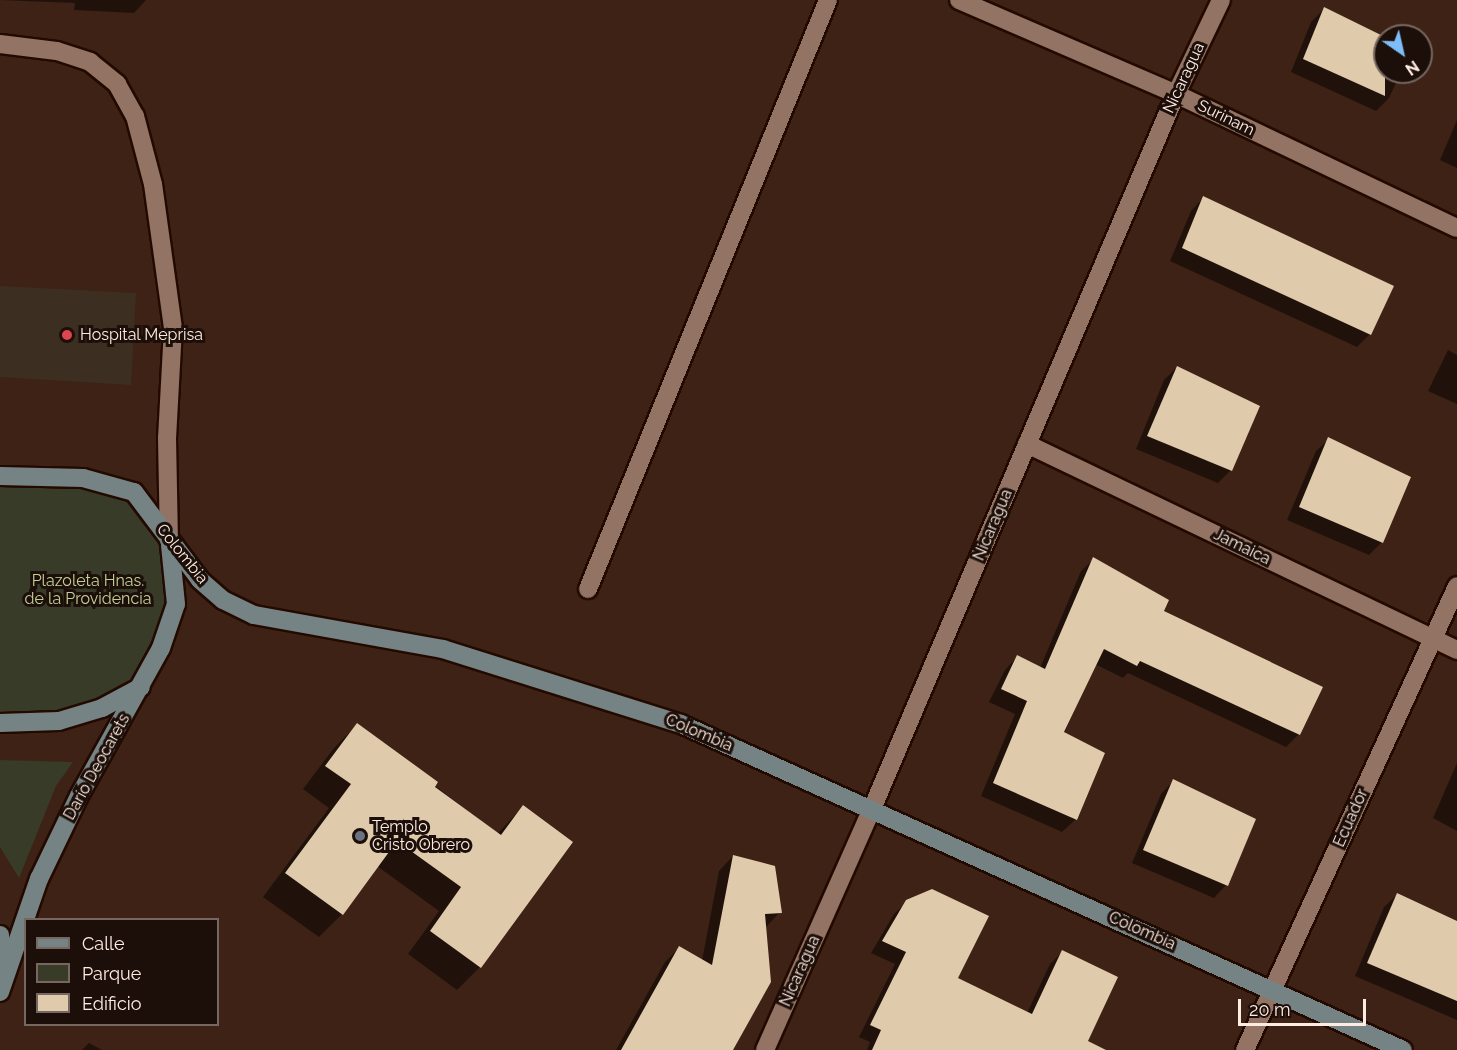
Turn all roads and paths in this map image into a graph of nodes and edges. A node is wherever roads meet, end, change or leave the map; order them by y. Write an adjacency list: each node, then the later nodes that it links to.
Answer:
1 (828, 0): 11 (street)
2 (959, 0): 5 (street, Surinam)
3 (1221, 0): 5 (street, Nicaragua)
4 (0, 44): 9 (street)
5 (1176, 94): 6 (street, Surinam); 7 (street, Nicaragua)
6 (1457, 228)
7 (1028, 444): 12 (street, Jamaica); 16 (street, Nicaragua)
8 (0, 476): 9 (street, Colombia)
9 (170, 540): 14 (street, Darío Deocarets); 16 (street, Colombia)
10 (1457, 586): 12 (street, Ecuador)
11 (588, 588)
12 (1432, 639): 13 (street, Jamaica); 21 (street, Ecuador)
13 (1457, 650)
14 (141, 687): 15 (street); 17 (street, Darío Deocarets)
15 (0, 723)
16 (872, 809): 21 (street, Colombia); 22 (street, Nicaragua)
17 (25, 918)
18 (24, 922): 20 (street, Darío Deocarets)
19 (0, 935): 20 (street)
20 (2, 985)
21 (1272, 990): 23 (street, Ecuador); 24 (street, Colombia)
22 (765, 1050)
23 (1245, 1050)
24 (1403, 1050)

